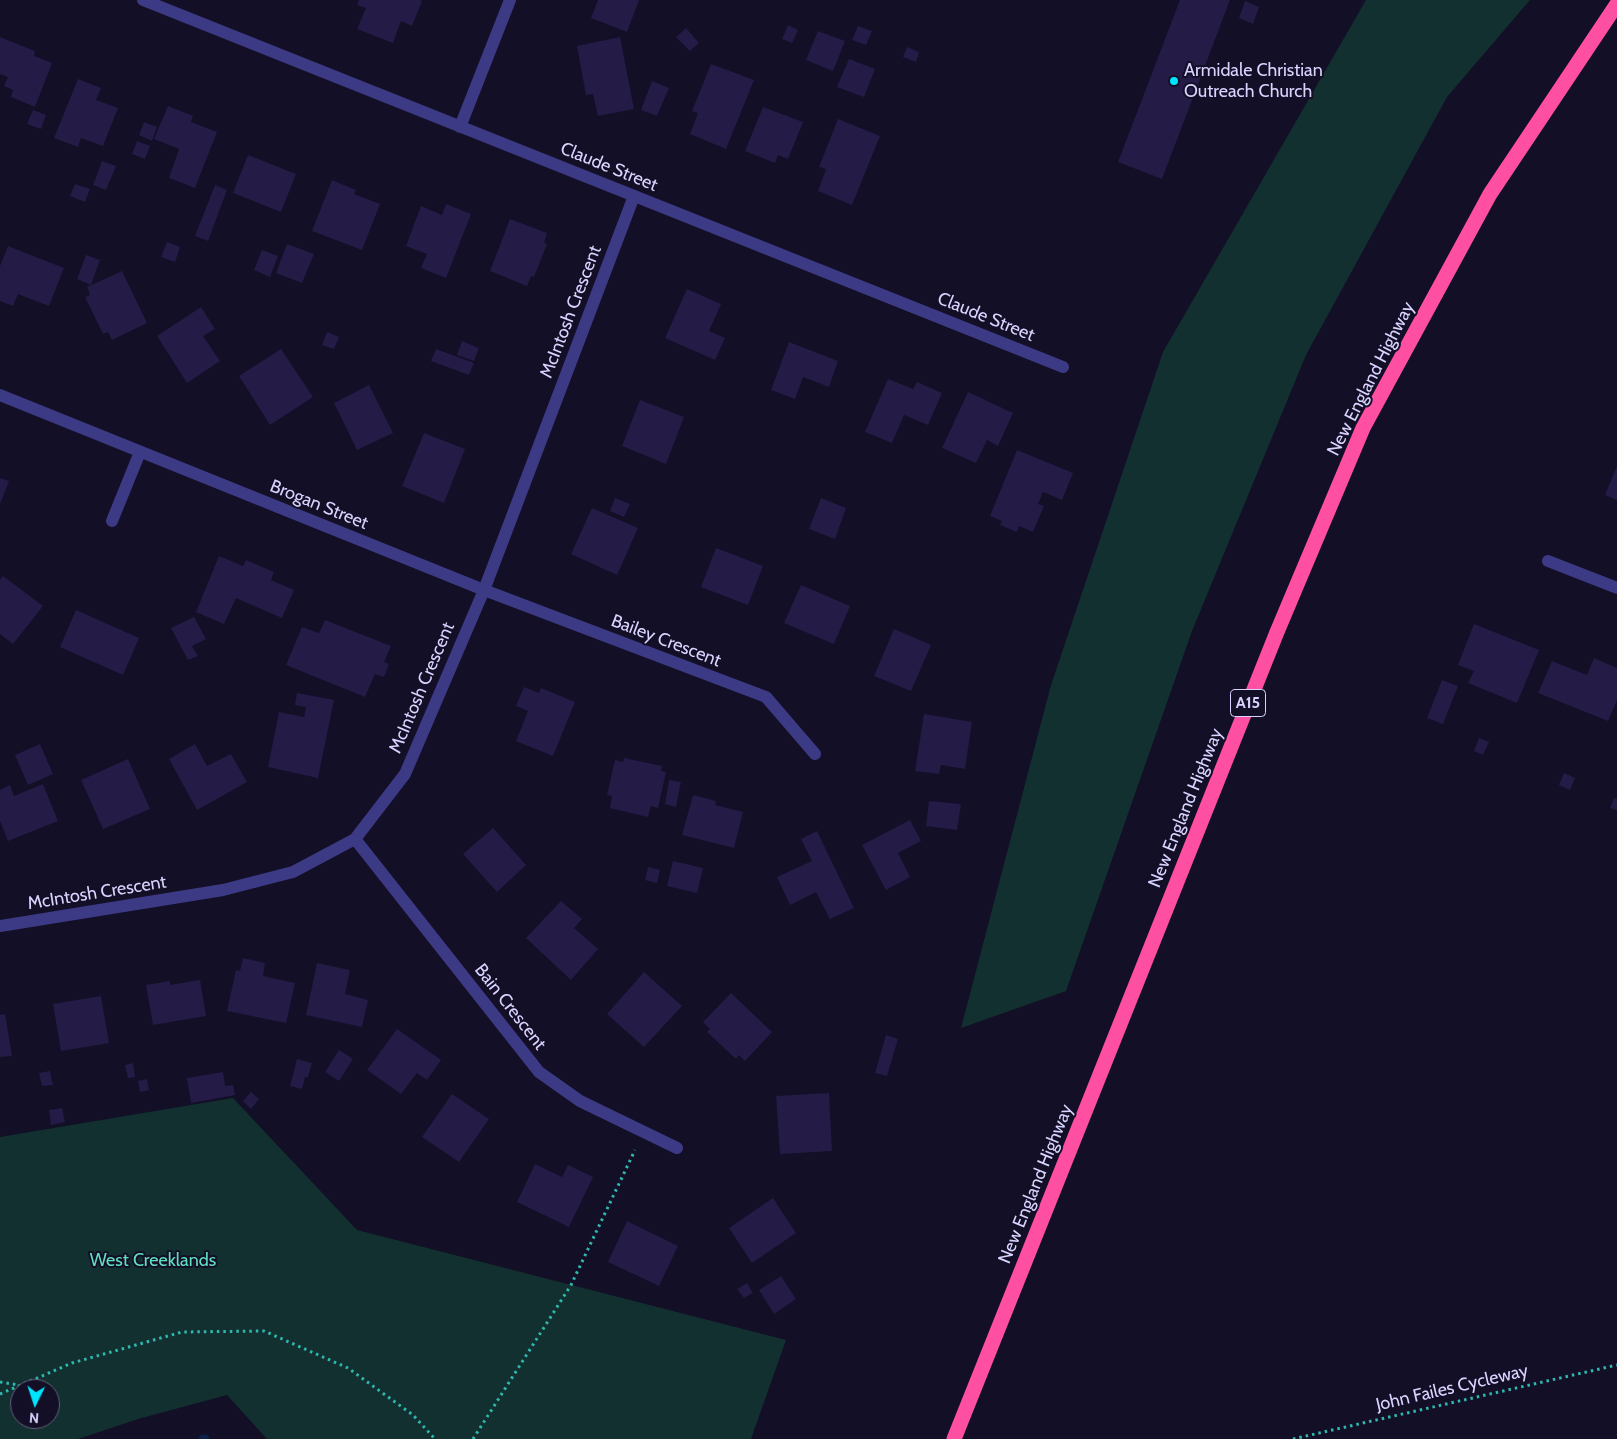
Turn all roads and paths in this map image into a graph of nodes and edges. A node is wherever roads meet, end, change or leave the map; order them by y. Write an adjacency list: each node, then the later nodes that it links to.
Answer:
1 (143, 0): 4 (street, Claude Street)
2 (510, 0): 4 (street)
3 (1617, 4): 22 (highway, New England Highway / A15)
4 (460, 127): 5 (street, Claude Street)
5 (634, 196): 6 (street, Claude Street); 12 (street, McIntosh Crescent)
6 (1062, 367)
7 (0, 395): 8 (street, Brogan Street)
8 (140, 452): 9 (street); 12 (street, Brogan Street)
9 (112, 521)
10 (1548, 561): 11 (street)
11 (1617, 588)
12 (484, 590): 13 (street, Bailey Crescent); 14 (street, McIntosh Crescent)
13 (815, 754)
14 (355, 839): 15 (street, McIntosh Crescent); 16 (street, Bain Crescent)
15 (0, 926)
16 (677, 1148)
17 (634, 1152): 21 (path)
18 (1617, 1364): 23 (path, John Failes Cycleway)
19 (36, 1379): 20 (path)
20 (435, 1439)
21 (473, 1439)
22 (954, 1439)
23 (1293, 1439)

